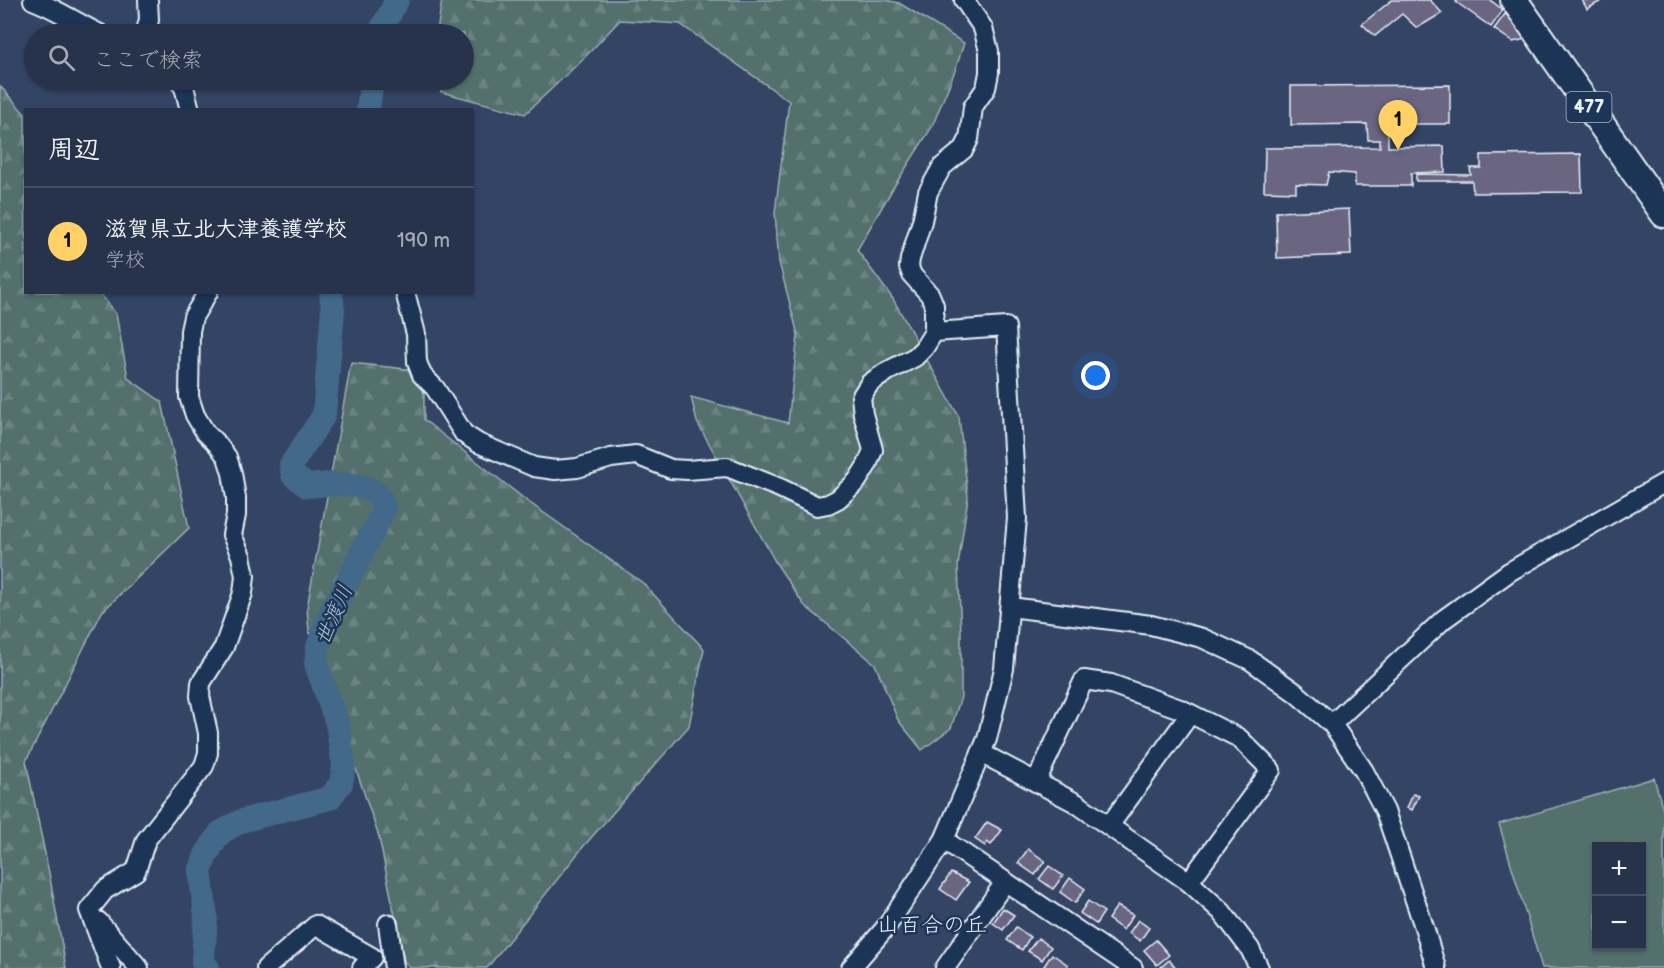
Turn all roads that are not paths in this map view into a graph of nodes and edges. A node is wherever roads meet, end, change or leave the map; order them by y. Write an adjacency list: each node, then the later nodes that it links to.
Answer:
1 (33, 0): 5 (street)
2 (148, 0): 6 (street)
3 (964, 0): 12 (street)
4 (1514, 0): 9 (highway, 477)
5 (78, 24)
6 (148, 24)
7 (185, 90): 8 (street)
8 (189, 108)
9 (1664, 214)
10 (207, 294): 23 (street)
11 (406, 294): 12 (street)
12 (934, 332): 14 (street)
13 (1664, 483): 16 (street)
14 (1010, 607): 16 (street); 17 (street)
15 (1190, 714): 18 (street); 19 (street); 22 (street)
16 (1332, 724): 34 (street)
17 (981, 753): 18 (street); 20 (street)
18 (1036, 782): 19 (street)
19 (1109, 826): 22 (street)
20 (944, 840): 21 (street); 31 (street)
21 (1005, 882): 25 (street); 32 (street)
22 (1189, 882): 33 (street)
23 (89, 910): 26 (street); 27 (street)
24 (388, 924): 30 (street)
25 (947, 967)
26 (111, 968)
27 (139, 968)
28 (266, 968): 29 (street)
29 (362, 968)
30 (394, 968)
31 (851, 968)
32 (1133, 968)
33 (1258, 968)
34 (1436, 968)

